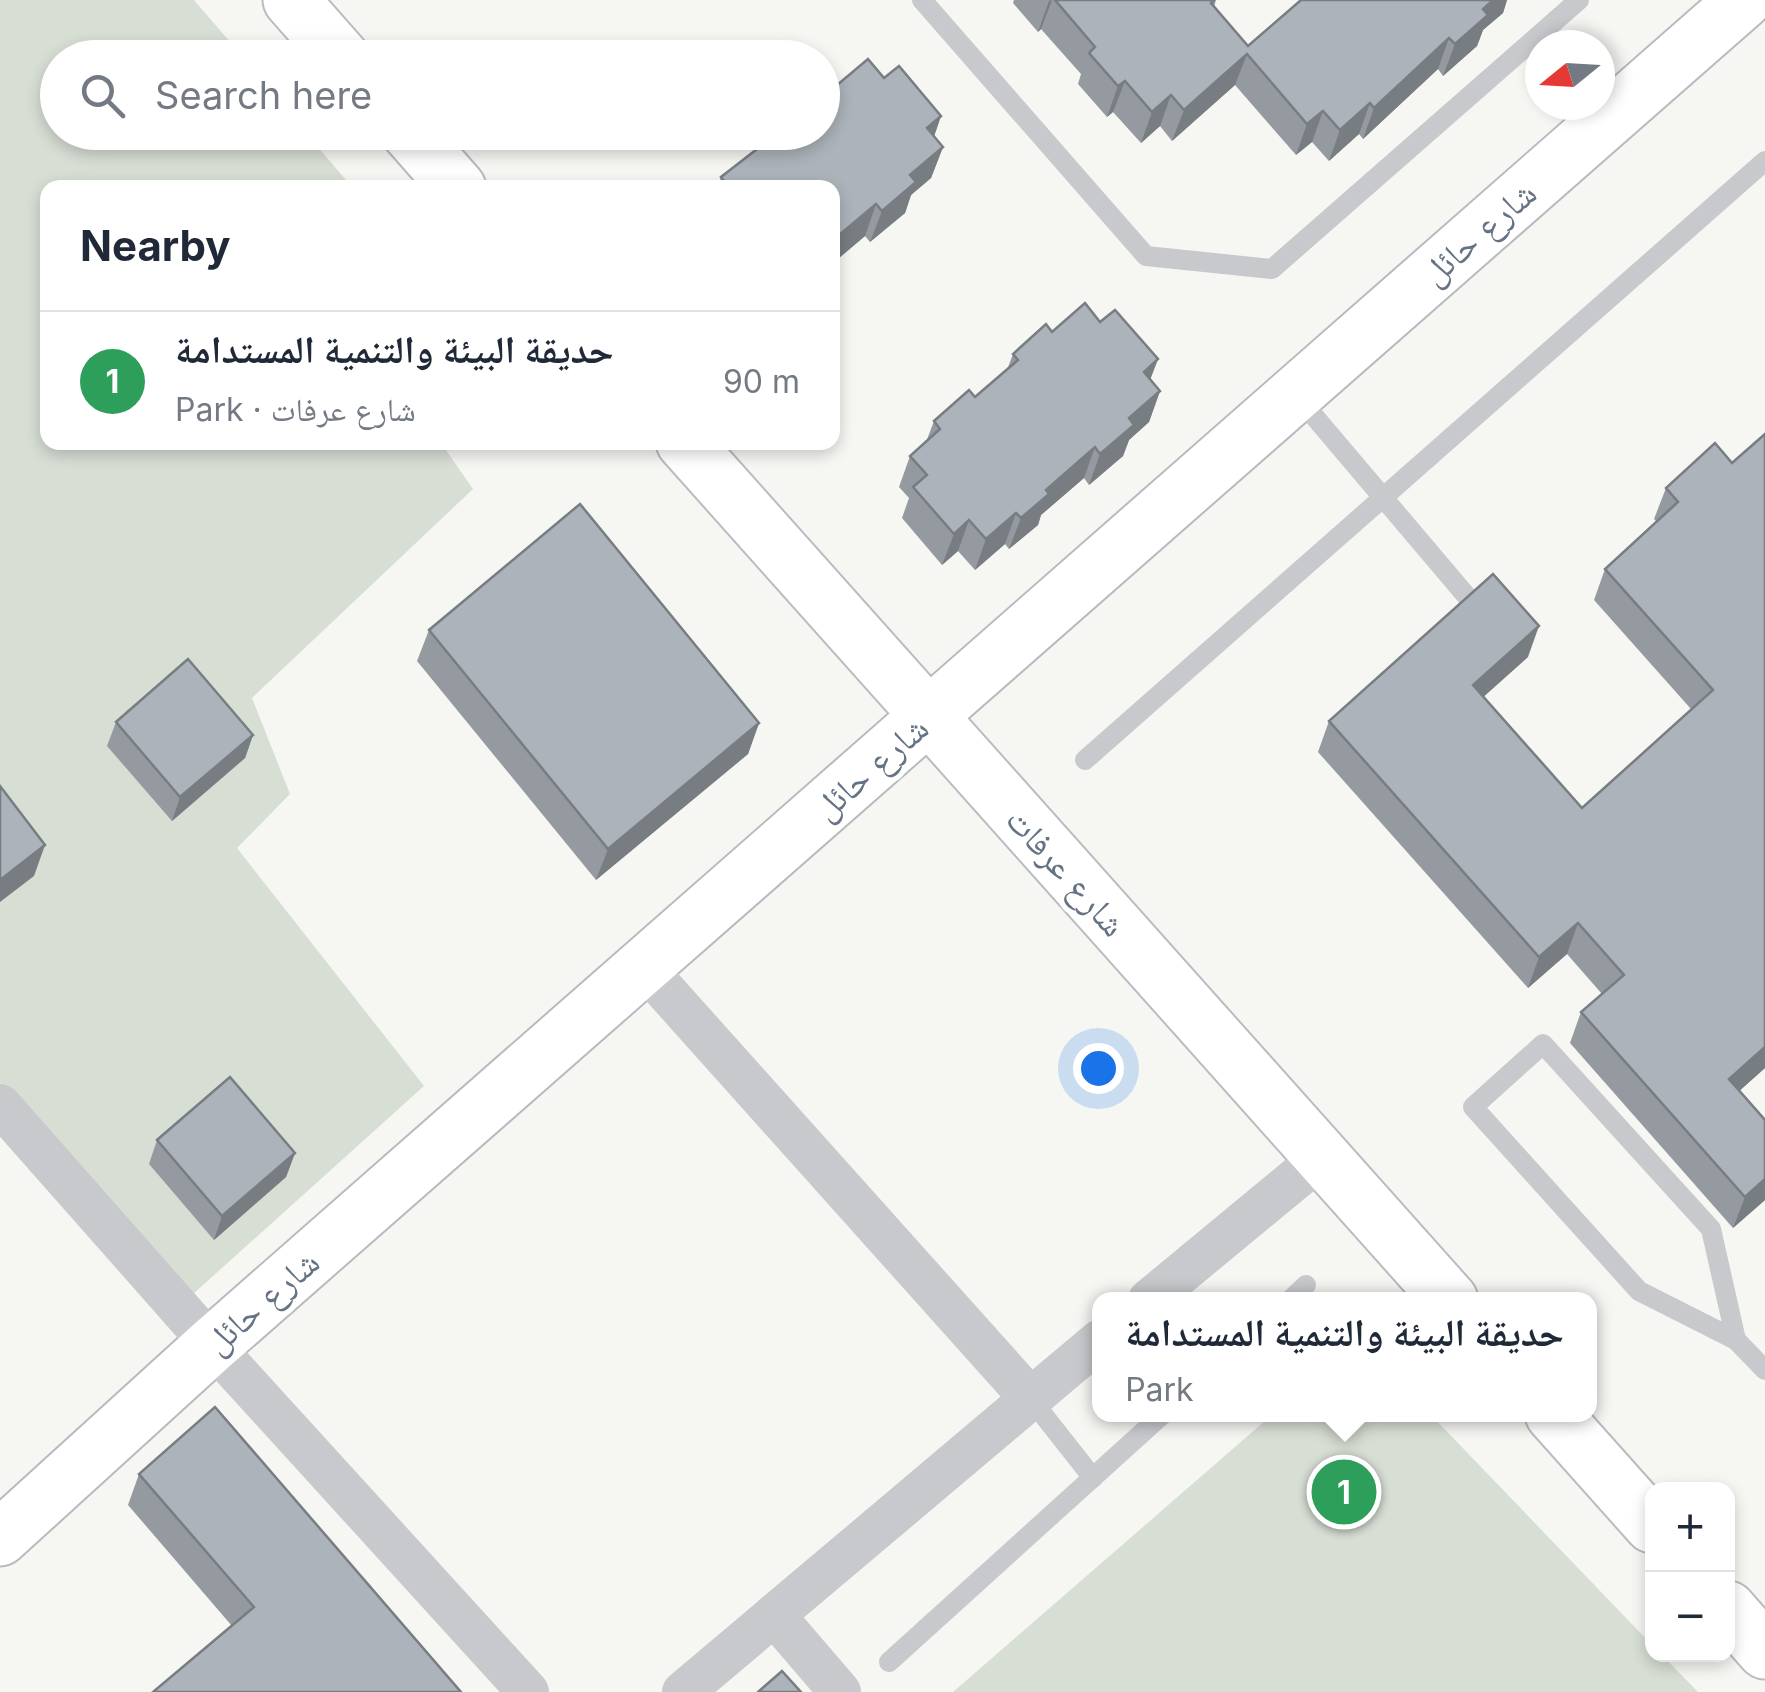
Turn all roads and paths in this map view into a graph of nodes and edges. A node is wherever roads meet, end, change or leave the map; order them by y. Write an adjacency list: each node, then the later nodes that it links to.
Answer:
1 (292, 0): 5 (main road)
2 (922, 0): 3 (lane)
3 (1578, 0)
4 (1744, 0): 9 (main road, شارع حائل)
5 (326, 40)
6 (425, 150): 8 (main road)
7 (1765, 162): 11 (lane)
8 (451, 180)
9 (1296, 394): 11 (lane); 13 (main road, شارع حائل)
10 (691, 450): 13 (main road, شارع عرفات)
11 (1382, 496): 12 (lane); 14 (lane)
12 (1469, 600)
13 (928, 718): 15 (main road, شارع حائل); 17 (main road, شارع عرفات)
14 (1085, 760)
15 (644, 967): 21 (main road, شارع حائل); 24 (street)
16 (0, 1106): 21 (street)
17 (1322, 1157): 18 (street); 19 (main road, شارع عرفات)
18 (1159, 1292)
19 (1443, 1292)
20 (1736, 1340): 20 (lane); 23 (lane)
21 (212, 1346): 29 (main road, شارع حائل); 34 (street)
22 (1092, 1347): 24 (street)
23 (1765, 1370)
24 (1030, 1398): 27 (lane); 30 (street)
25 (1154, 1422): 27 (lane)
26 (1560, 1422): 28 (main road)
27 (1093, 1478): 33 (lane)
28 (1645, 1517)
29 (0, 1538)
30 (774, 1616): 35 (street); 36 (street)
31 (1735, 1617): 32 (main road)
32 (1765, 1651)
33 (889, 1662)
34 (528, 1692)
35 (682, 1692)
36 (840, 1692)

